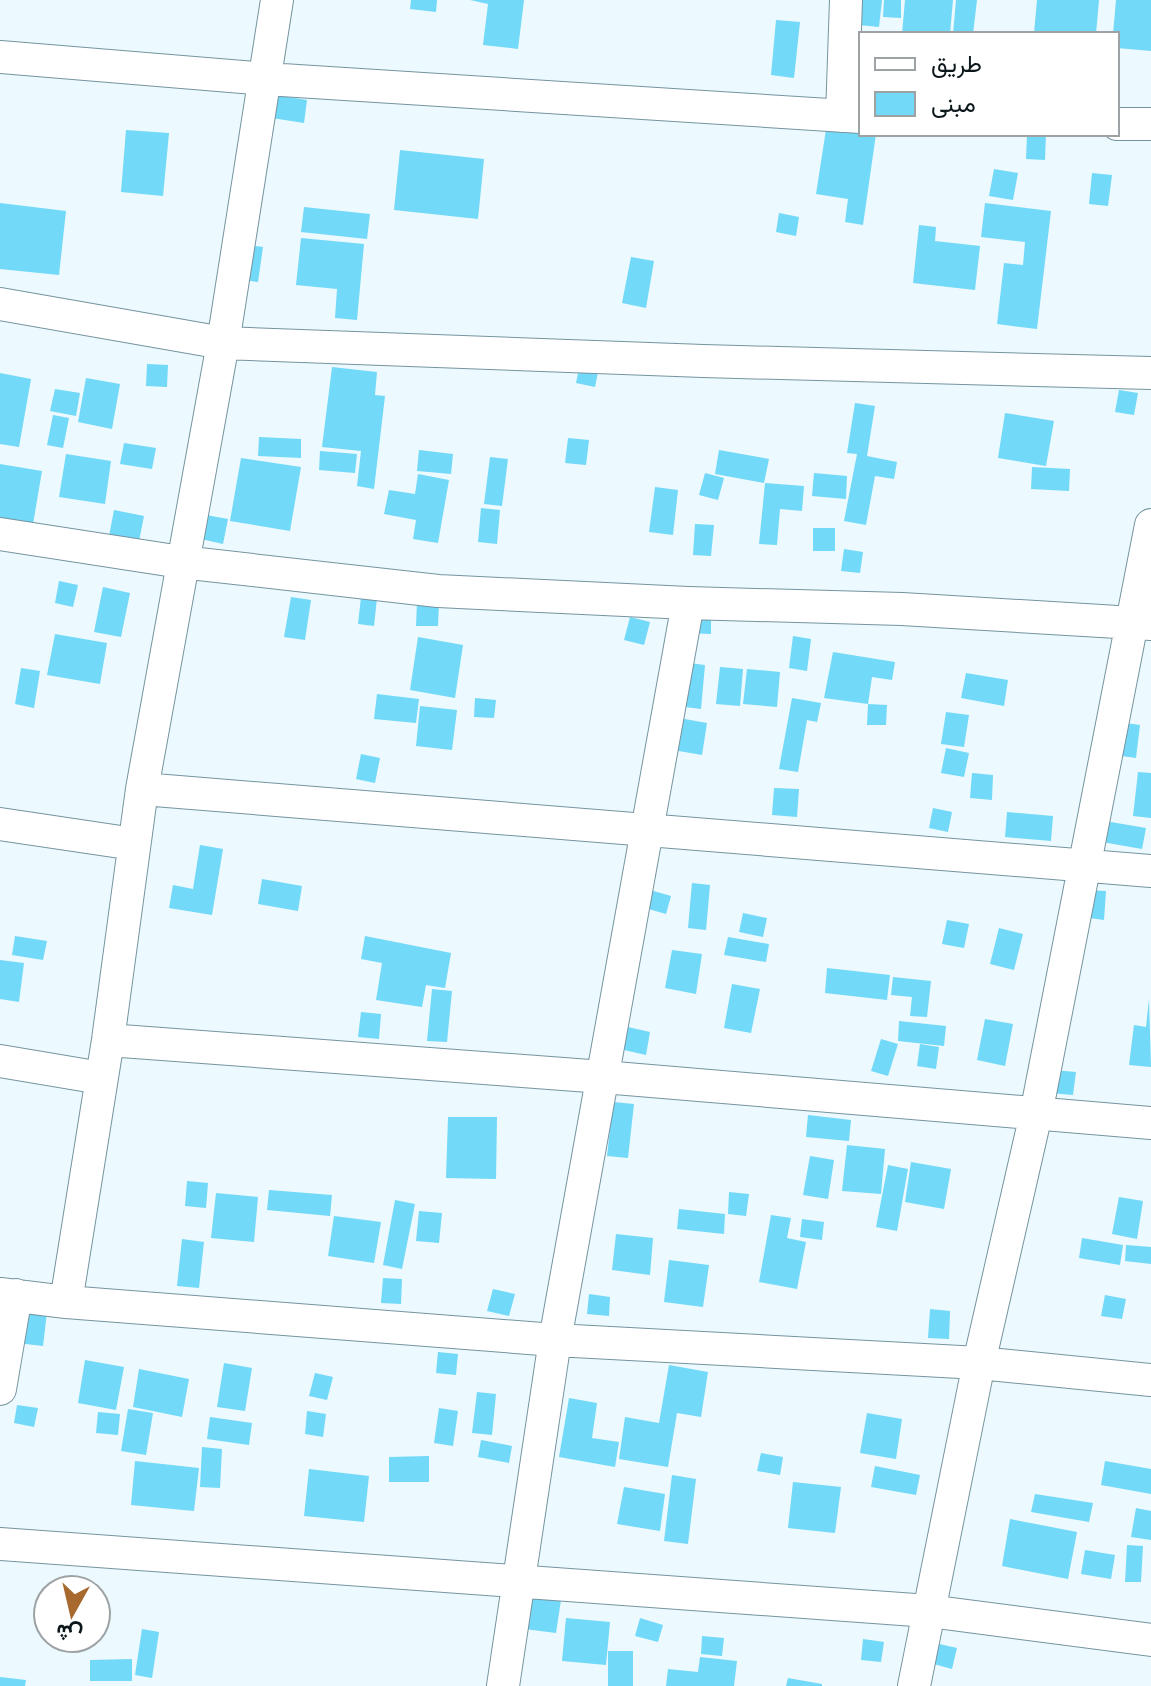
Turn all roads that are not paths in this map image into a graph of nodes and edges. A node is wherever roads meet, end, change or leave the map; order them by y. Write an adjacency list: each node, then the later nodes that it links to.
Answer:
1 (277, 0): 4 (street)
2 (846, 0): 5 (street)
3 (0, 57): 4 (street)
4 (266, 79): 5 (street); 9 (street)
5 (851, 117)
6 (1119, 124): 7 (street)
7 (1151, 124)
8 (0, 304): 9 (street)
9 (223, 343): 10 (street); 13 (street)
10 (1151, 373)
11 (1151, 525): 15 (street)
12 (0, 534): 13 (street)
13 (181, 562): 14 (street); 16 (street)
14 (688, 603): 15 (street); 18 (street)
15 (1142, 623): 20 (street)
16 (142, 789): 18 (street); 19 (street)
17 (0, 824): 19 (street)
18 (647, 830): 20 (street); 24 (street)
19 (134, 844): 22 (street)
20 (1084, 866): 21 (street); 26 (street)
21 (1151, 871)
22 (108, 1040): 24 (street); 25 (street)
23 (0, 1061): 25 (street)
24 (603, 1077): 26 (street); 30 (street)
25 (101, 1078): 29 (street)
26 (1036, 1114): 27 (street); 31 (street)
27 (1151, 1123)
28 (8, 1294): 29 (street); 33 (street)
29 (66, 1302): 30 (street)
30 (555, 1340): 31 (street); 35 (street)
31 (979, 1363): 32 (street); 36 (street)
32 (1151, 1380)
33 (0, 1389)
34 (0, 1544): 35 (street)
35 (517, 1583): 36 (street); 38 (street)
36 (929, 1611): 37 (street); 39 (street)
37 (1151, 1640)
38 (503, 1686)
39 (914, 1686)

